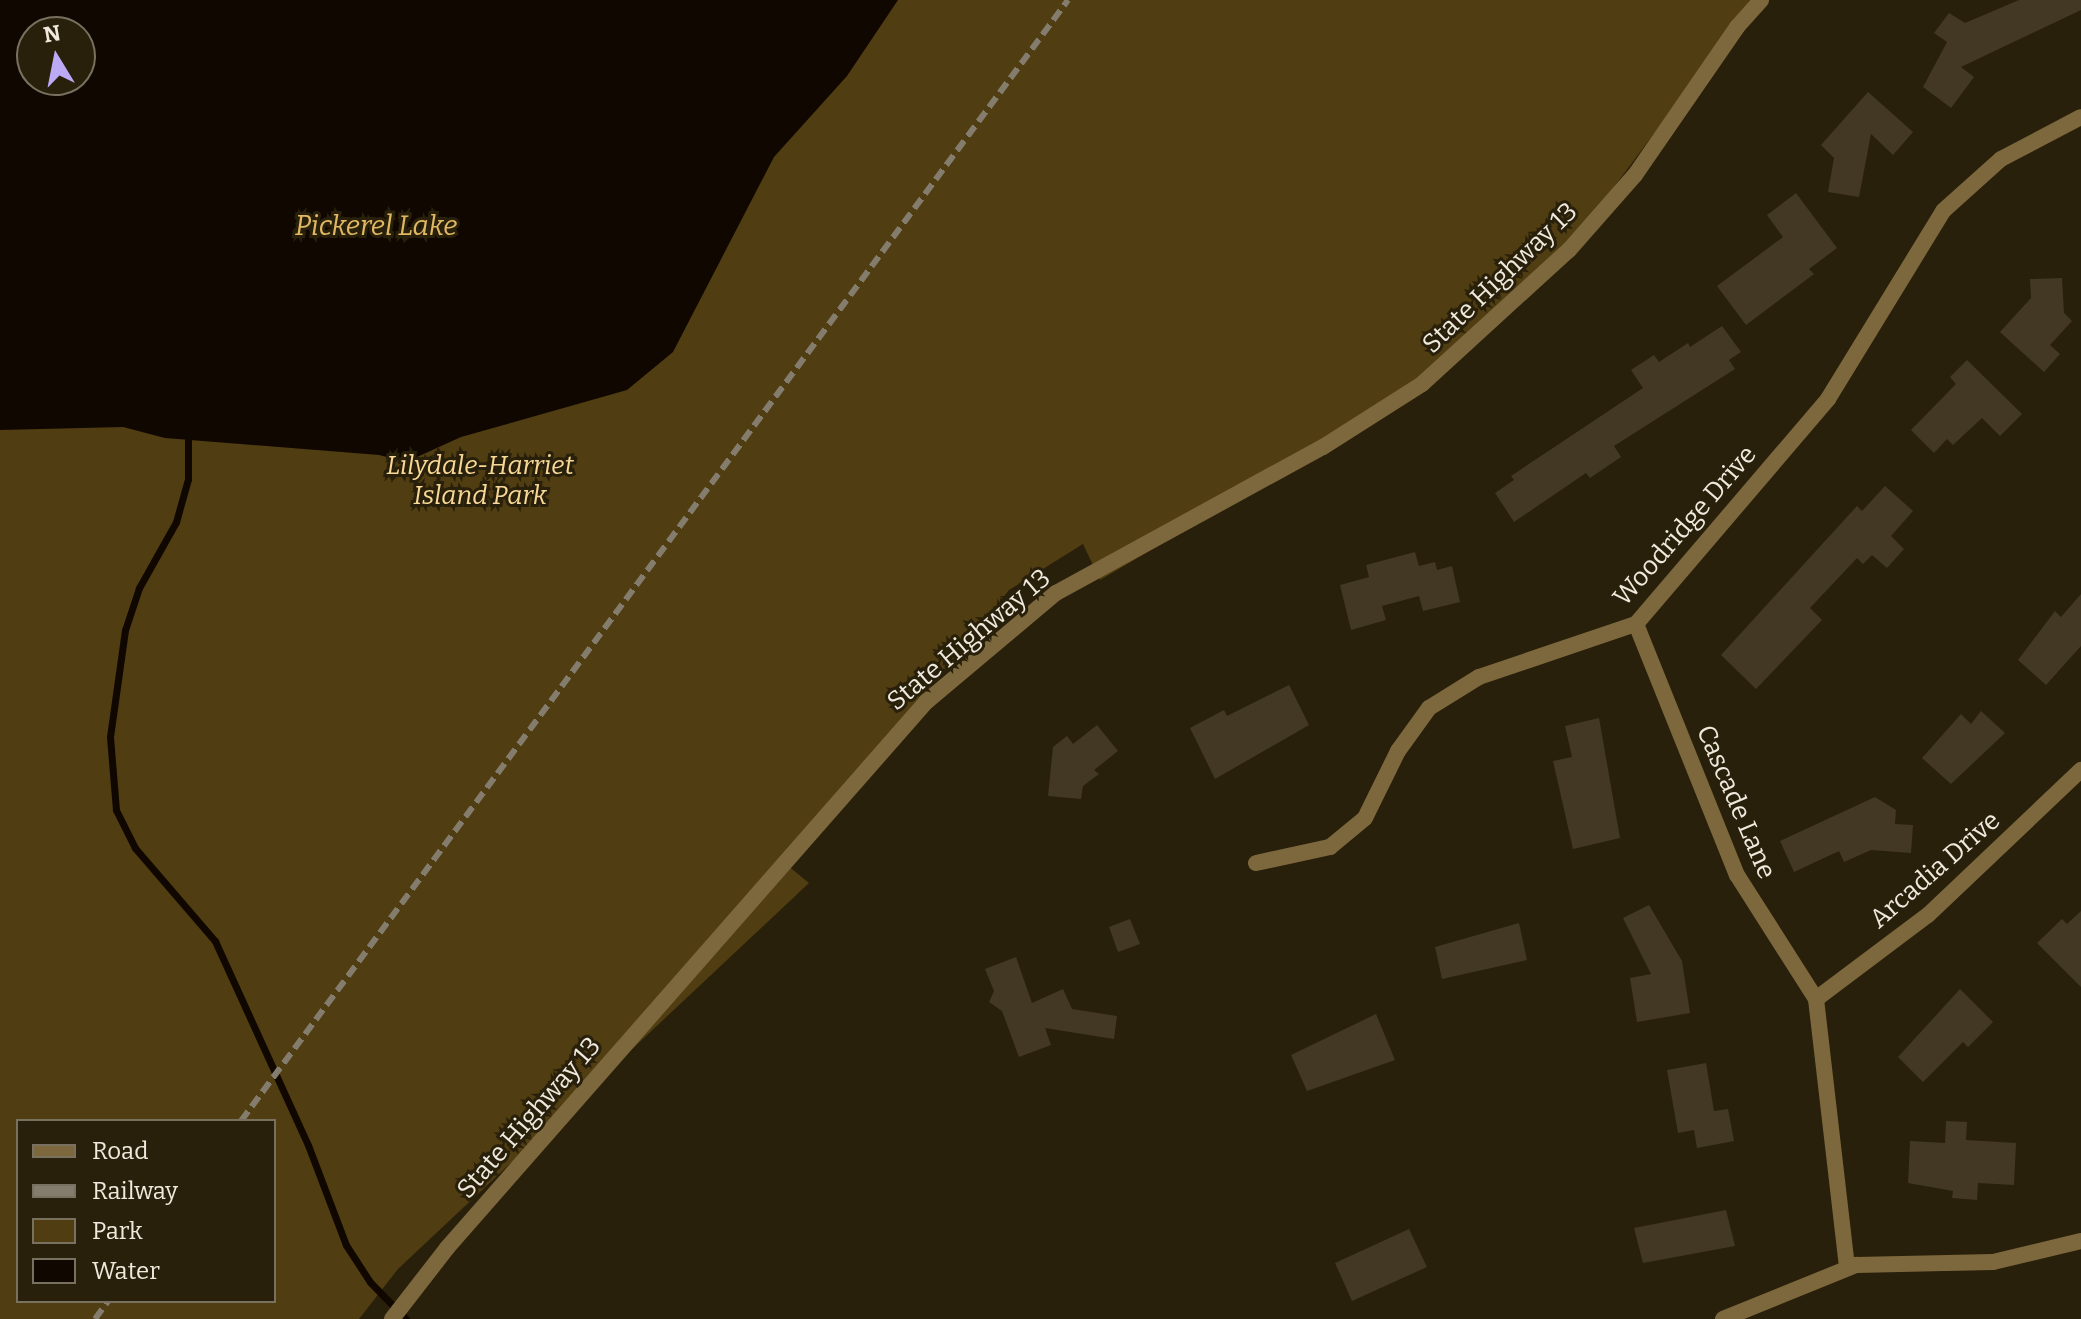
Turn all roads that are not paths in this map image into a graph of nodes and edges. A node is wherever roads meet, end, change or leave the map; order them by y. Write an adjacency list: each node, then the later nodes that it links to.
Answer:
1 (1761, 0): 10 (street, State Highway 13)
2 (2081, 117): 3 (street, Woodridge Drive)
3 (1636, 624): 5 (street, Woodridge Drive); 6 (street, Cascade Lane)
4 (2081, 770): 6 (street, Arcadia Drive)
5 (1256, 863)
6 (1816, 999): 8 (street, Cascade Lane)
7 (2081, 1241): 8 (street)
8 (1856, 1265): 9 (street)
9 (1733, 1317)
10 (392, 1319)

